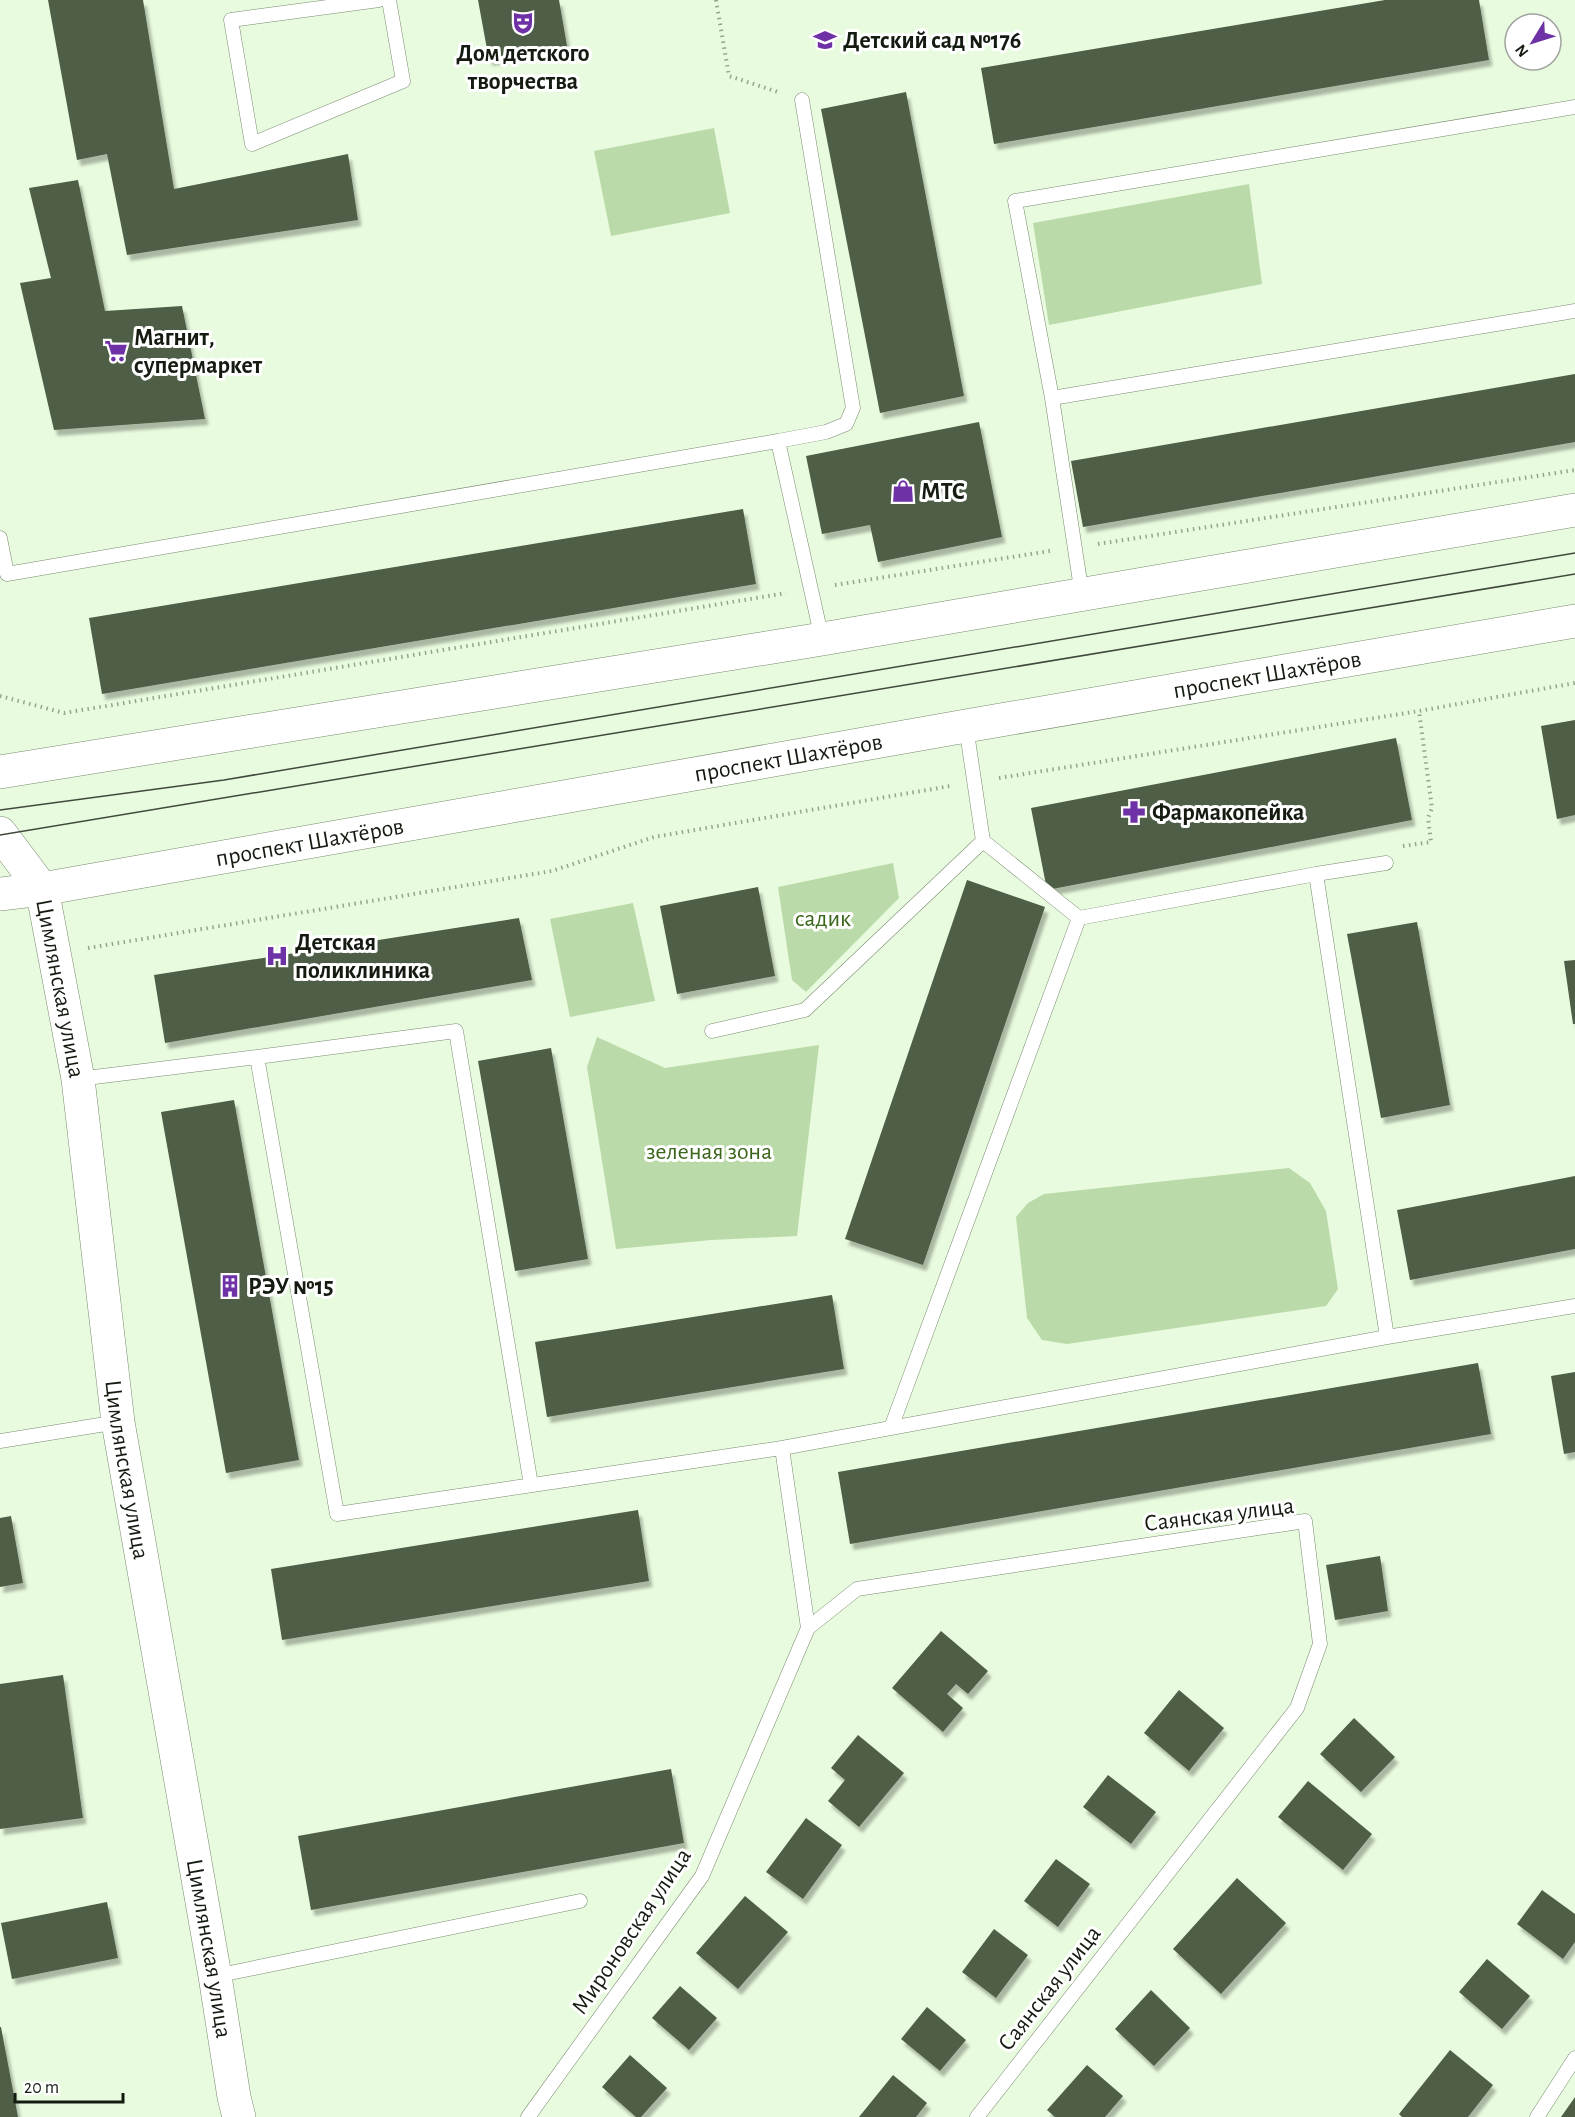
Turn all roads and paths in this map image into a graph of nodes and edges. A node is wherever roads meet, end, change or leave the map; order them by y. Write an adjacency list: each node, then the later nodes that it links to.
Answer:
1 (379, 0): 2 (lane)
2 (388, 0)
3 (716, 0): 4 (path)
4 (802, 100): 8 (lane)
5 (1575, 106): 7 (lane)
6 (1575, 311): 7 (lane)
7 (1052, 398): 11 (lane)
8 (778, 441): 10 (lane); 13 (lane)
9 (1575, 510): 11 (main road)
10 (0, 538)
11 (1082, 595): 13 (main road)
12 (1575, 621): 16 (main road, проспект Шахтёров)
13 (822, 639): 17 (main road)
14 (1575, 683): 15 (path)
15 (1419, 711): 18 (path); 21 (path)
16 (966, 726): 18 (lane); 23 (main road, проспект Шахтёров)
17 (0, 772)
18 (975, 782): 20 (lane); 26 (path)
19 (0, 833): 23 (main road, Цимлянская улица)
20 (983, 841): 25 (lane); 27 (lane)
21 (1386, 863): 22 (lane)
22 (1316, 874): 25 (lane); 31 (lane)
23 (42, 889): 24 (main road, проспект Шахтёров); 29 (main road, Цимлянская улица)
24 (0, 894)
25 (1079, 918): 33 (lane)
26 (81, 949)
27 (712, 1031)
28 (257, 1057): 29 (lane); 36 (lane); 36 (lane)
29 (78, 1079): 32 (main road, Цимлянская улица)
30 (1575, 1306): 31 (lane)
31 (1387, 1337): 33 (lane)
32 (118, 1422): 34 (lane); 39 (main road, Цимлянская улица)
33 (891, 1428): 35 (lane)
34 (0, 1441)
35 (782, 1448): 36 (lane); 37 (lane)
36 (531, 1485)
37 (808, 1628): 42 (lane, Мироновская улица); 43 (lane, Саянская улица)
38 (580, 1901): 39 (lane)
39 (216, 1976): 41 (main road, Цимлянская улица)
40 (1575, 2058): 44 (lane)
41 (239, 2117)
42 (528, 2117)
43 (977, 2117)
44 (1537, 2117)

